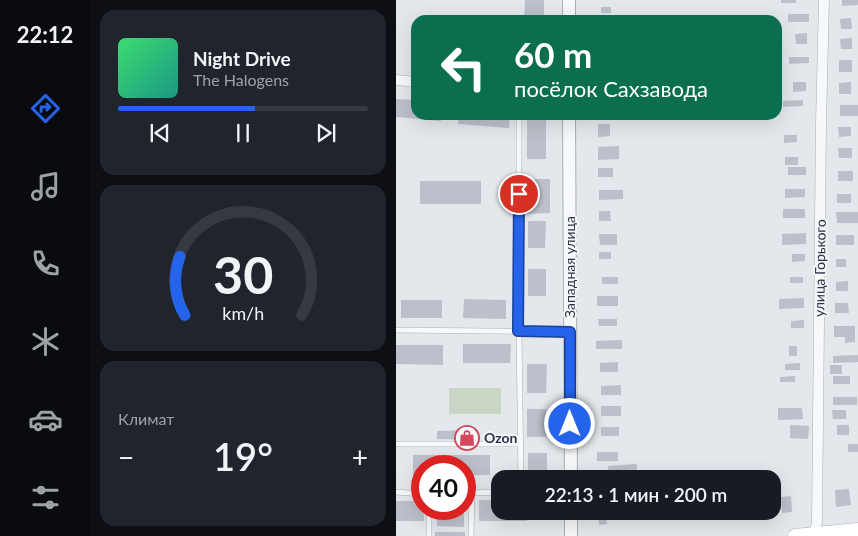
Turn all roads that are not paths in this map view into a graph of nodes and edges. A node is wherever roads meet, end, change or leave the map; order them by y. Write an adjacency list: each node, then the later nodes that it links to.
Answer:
1 (569, 0): 3 (street)
2 (824, 0): 23 (street, улица Горького)
3 (569, 15)
4 (396, 80): 5 (street)
5 (411, 82)
6 (519, 120): 9 (lane)
7 (569, 120): 10 (street, Западная улица)
8 (396, 330): 9 (lane)
9 (518, 331): 10 (lane); 12 (lane)
10 (570, 332): 14 (street, Западная улица)
11 (396, 444): 12 (lane)
12 (520, 444): 13 (lane)
13 (521, 470)
14 (571, 470)
15 (396, 492): 17 (lane)
16 (491, 492): 18 (lane)
17 (411, 493)
18 (476, 493)
19 (429, 520): 24 (lane)
20 (471, 520): 25 (lane)
21 (571, 520): 26 (street)
22 (858, 530): 23 (main road)
23 (814, 535): 27 (main road)
24 (429, 536)
25 (471, 536)
26 (571, 536)
27 (795, 536)

